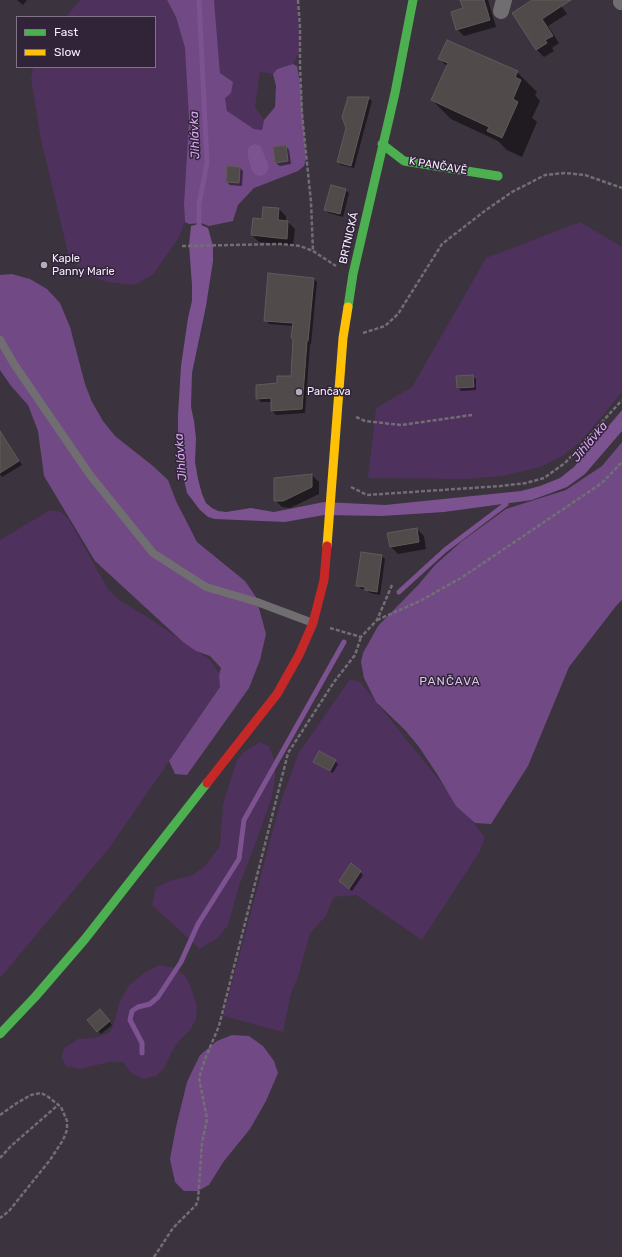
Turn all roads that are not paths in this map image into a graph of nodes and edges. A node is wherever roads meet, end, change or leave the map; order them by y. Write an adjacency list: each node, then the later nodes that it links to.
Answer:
1 (413, 0): 2 (main road, BRTNICKÁ)
2 (382, 144): 3 (main road, K PANČAVĚ); 5 (main road, BRTNICKÁ)
3 (498, 176)
4 (0, 340): 5 (lane)
5 (313, 623): 6 (main road, BRTNICKÁ)
6 (0, 1034)

